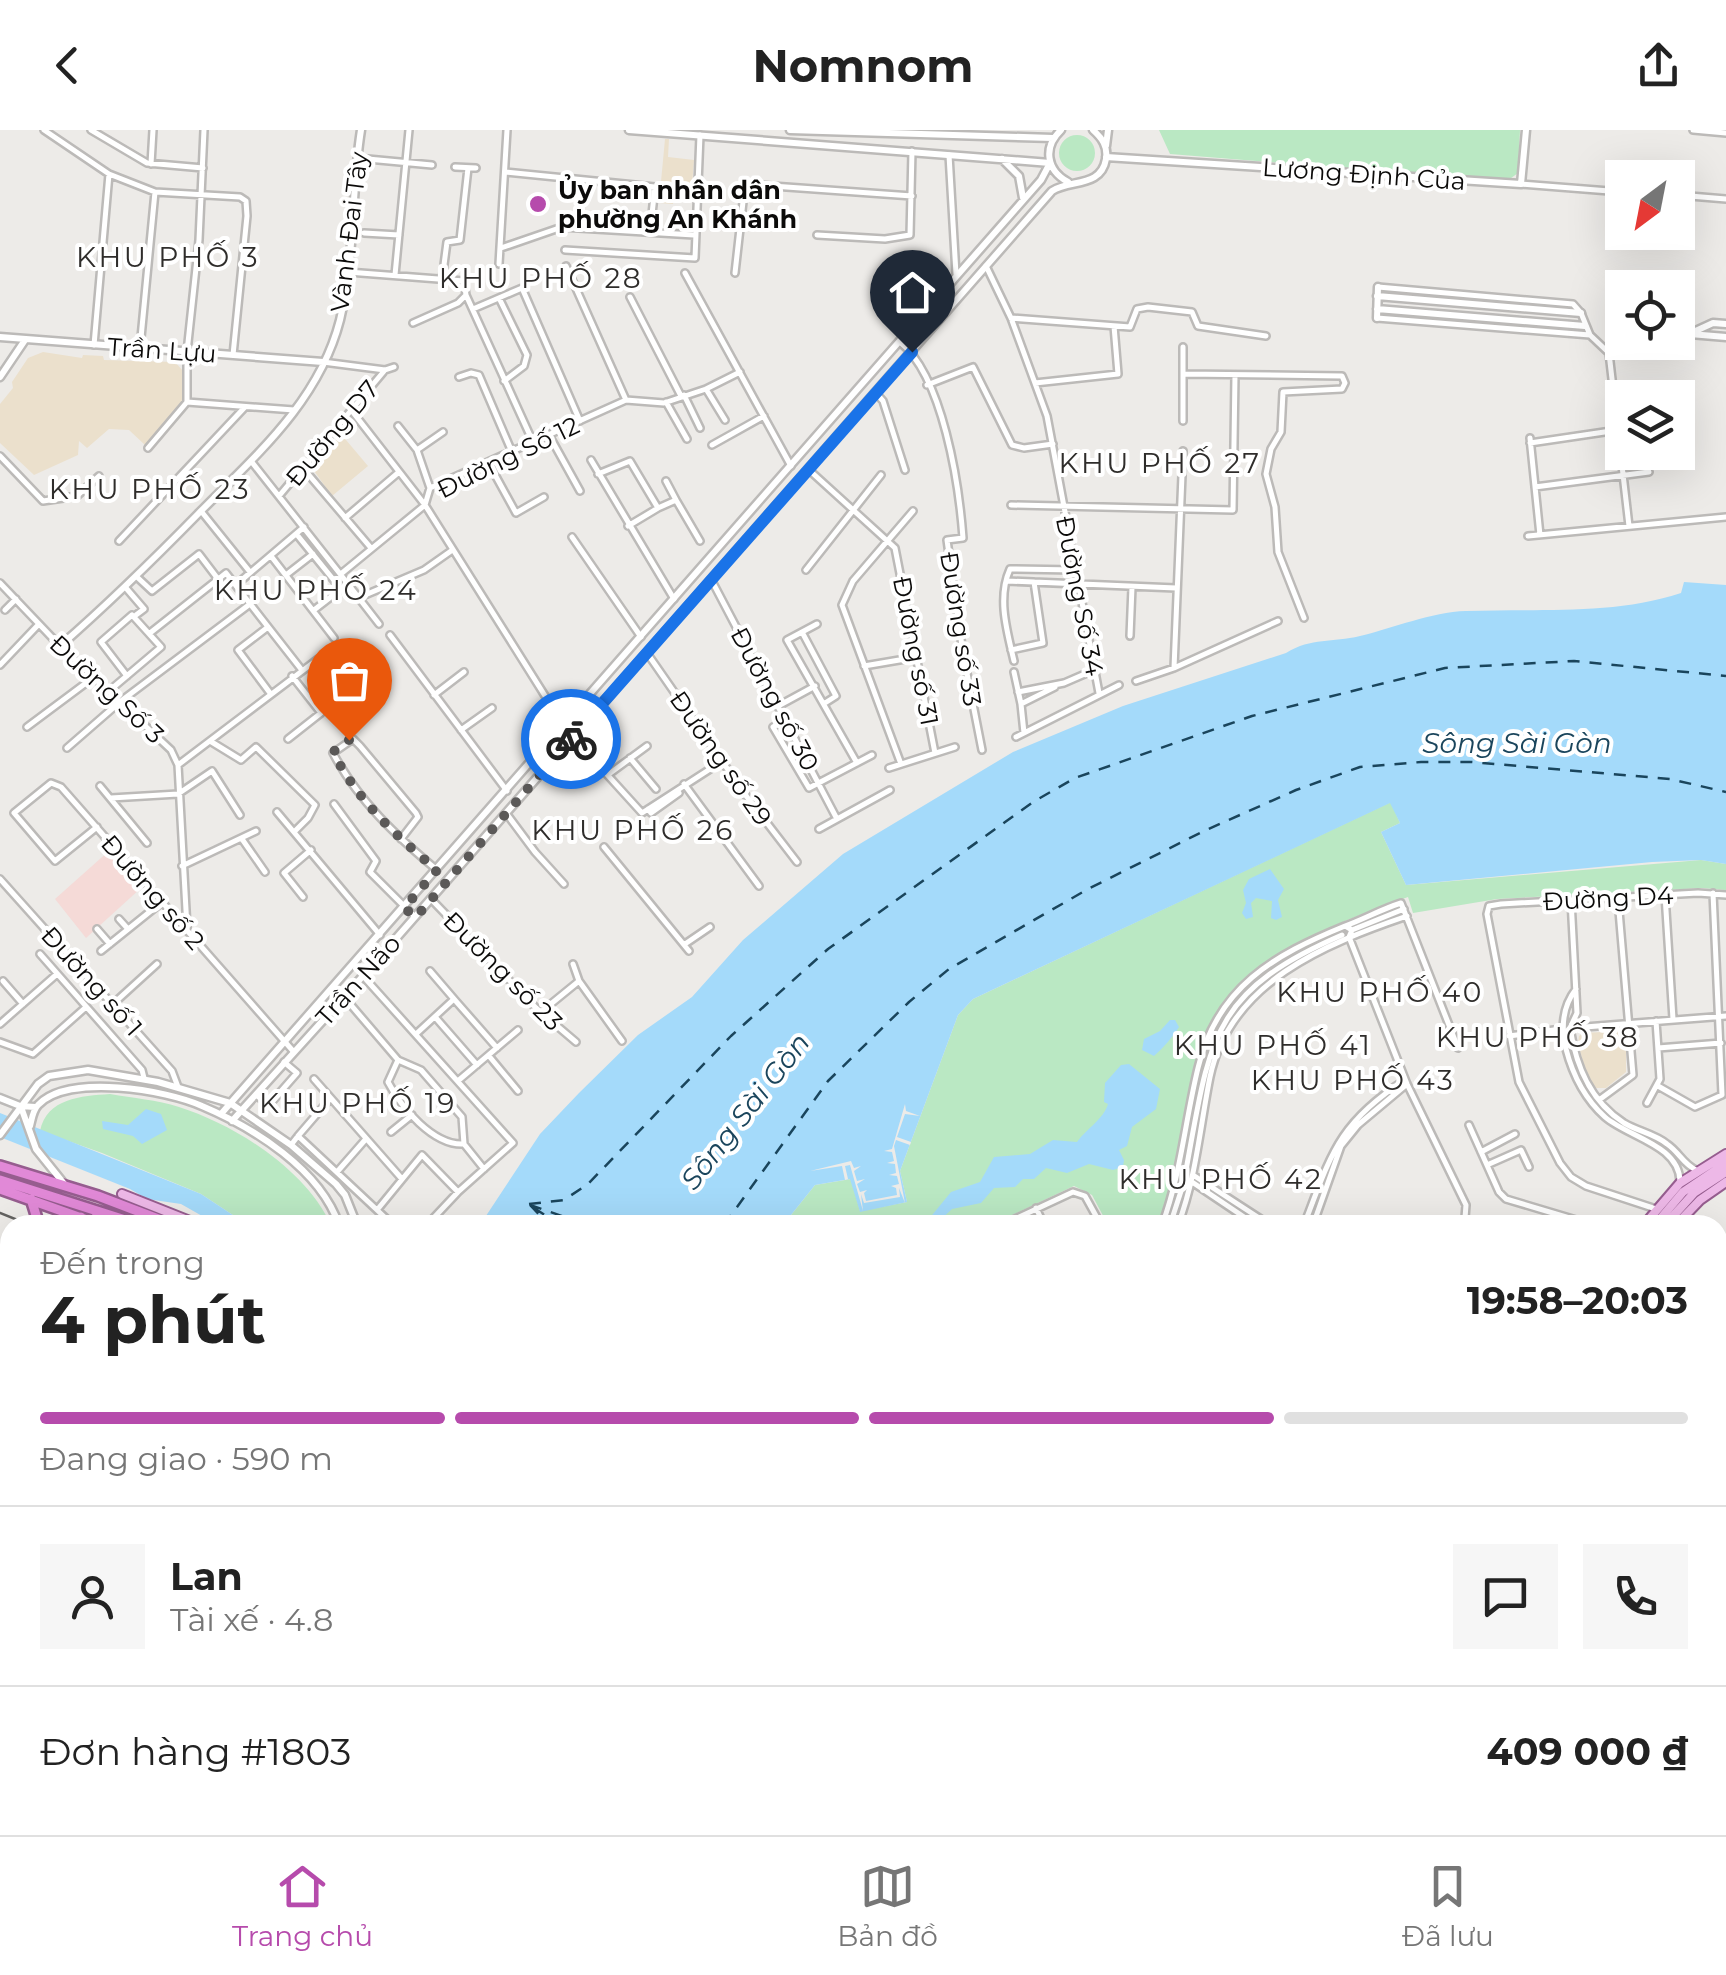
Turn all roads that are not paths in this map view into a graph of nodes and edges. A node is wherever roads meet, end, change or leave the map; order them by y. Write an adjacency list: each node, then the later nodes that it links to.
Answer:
1 (44, 130): 38 (street)
2 (91, 130): 31 (street)
3 (153, 130): 31 (street)
4 (204, 130): 34 (street)
5 (361, 130): 27 (main road, Vành Đai Tây)
6 (409, 130): 29 (street)
7 (507, 130): 37 (street)
8 (630, 130): 16 (main road)
9 (790, 130): 19 (main road)
10 (1030, 130): 21 (street)
11 (1061, 130): 20 (main road)
12 (1093, 130): 22 (main road)
13 (1108, 130): 22 (main road)
14 (1526, 130): 40 (main road)
15 (1693, 130): 17 (street)
16 (700, 132): 23 (main road); 50 (street)
17 (1726, 132)
18 (1011, 134): 19 (main road); 21 (main road)
19 (922, 136): 24 (main road)
20 (1053, 138): 21 (main road); 30 (main road)
21 (1040, 140)
22 (1106, 147): 26 (main road)
23 (912, 151): 24 (main road); 44 (street)
24 (926, 152): 25 (main road)
25 (949, 155): 28 (main road); 62 (street)
26 (1106, 157): 39 (main road, Trần Não); 40 (main road, Lương Định Của)
27 (356, 158): 29 (street); 58 (main road, Vành Đai Tây)
28 (1002, 159): 30 (main road); 46 (main road)
29 (407, 163): 32 (street); 51 (street)
30 (1050, 163): 39 (main road); 46 (main road, Trần Não)
31 (152, 164): 34 (street)
32 (432, 166)
33 (455, 167): 35 (street)
34 (203, 168): 43 (street)
35 (468, 168): 36 (street); 63 (street)
36 (476, 168)
37 (506, 172): 48 (street); 53 (street)
38 (109, 174): 42 (street); 87 (street)
39 (1074, 183): 57 (main road, Trần Não)
40 (1521, 184): 41 (street, Lương Định Của)
41 (1605, 191)
42 (154, 192): 43 (street); 89 (street)
43 (202, 194): 91 (street); 93 (street)
44 (912, 196): 52 (street); 60 (street)
45 (1695, 196): 47 (street)
46 (1024, 199): 62 (main road, Trần Não)
47 (1726, 199)
48 (650, 232): 50 (street); 53 (street)
49 (364, 233): 51 (street)
50 (694, 234): 54 (street)
51 (399, 235): 61 (street)
52 (817, 235)
53 (501, 248): 55 (street)
54 (564, 250)
55 (500, 264)
56 (566, 266): 110 (street)
57 (986, 266): 71 (street, Đường Số 34); 92 (main road, Trần Não)
58 (347, 272): 61 (street); 94 (main road, Vành Đai Tây)
59 (685, 273): 97 (street)
60 (735, 273)
61 (396, 275): 63 (street)
62 (956, 277): 86 (main road, Trần Não)
63 (442, 280): 64 (street)
64 (466, 295): 69 (street); 74 (street)
65 (630, 297): 109 (street)
66 (498, 298): 69 (street); 103 (street); 119 (street)
67 (1523, 304): 68 (main road); 70 (main road); 70 (street); 73 (street)
68 (1377, 308): 72 (main road); 73 (main road)
69 (473, 309): 103 (street)
70 (1581, 313): 77 (street)
71 (1011, 318): 76 (street); 104 (street, Đường Số 34)
72 (1378, 318): 78 (street)
73 (1526, 320): 77 (main road); 78 (street)
74 (413, 324)
75 (1726, 324): 79 (main road)
76 (1114, 326): 81 (street); 104 (street)
77 (1585, 326): 82 (street)
78 (1532, 331): 82 (street)
79 (1695, 331)
80 (1695, 334): 83 (main road)
81 (1266, 336)
82 (1590, 336): 90 (street)
83 (1726, 337)
84 (0, 338): 85 (main road, Trần Lựu)
85 (26, 339): 87 (main road, Trần Lựu); 101 (main road)
86 (900, 342): 92 (street); 137 (main road, Trần Não)
87 (94, 344): 89 (main road, Trần Lựu)
88 (1184, 347): 98 (street)
89 (140, 348): 91 (main road, Trần Lựu)
90 (1605, 349)
91 (187, 352): 93 (main road, Trần Lựu); 111 (street)
92 (912, 352): 105 (street, Đường số 33); 108 (main road, Trần Não)
93 (233, 355): 94 (main road, Trần Lựu)
94 (323, 362): 96 (street); 114 (main road, Vành Đai Tây)
95 (394, 367): 96 (street)
96 (385, 370): 115 (street, Đường D7)
97 (740, 372): 106 (street, Đường Số 12); 116 (street)
98 (1183, 374): 99 (street); 118 (street)
99 (1235, 375): 100 (street); 162 (street)
100 (1282, 375): 107 (street); 107 (street)
101 (0, 376)
102 (459, 377): 132 (street)
103 (504, 381): 126 (street)
104 (1035, 384): 127 (street, Đường Số 34)
105 (928, 385): 127 (street); 262 (street, Đường số 33)
106 (706, 389): 109 (street, Đường Số 12); 117 (street)
107 (1283, 392): 206 (street)
108 (876, 393): 139 (main road, Trần Não); 140 (street)
109 (682, 396): 112 (street, Đường Số 12); 121 (street)
110 (626, 400): 112 (street, Đường Số 12); 119 (street, Đường Số 12)
111 (187, 402): 113 (street); 129 (street)
112 (666, 402): 125 (street)
113 (246, 406): 114 (street); 174 (street)
114 (296, 410): 135 (main road, Vành Đai Tây)
115 (352, 411): 138 (street, Đường D7); 142 (street)
116 (764, 416): 128 (street); 137 (street)
117 (725, 420)
118 (1184, 420)
119 (580, 422): 124 (street, Đường Số 12)
120 (398, 426): 130 (street)
121 (700, 428)
122 (443, 432): 130 (street)
123 (1605, 432): 149 (street)
124 (549, 435): 126 (street, Đường Số 12); 152 (street)
125 (687, 439)
126 (533, 442): 132 (street, Đường Số 12)
127 (1054, 444): 159 (street, Đường Số 34)
128 (712, 445)
129 (148, 448)
130 (418, 450): 150 (street)
131 (1183, 451): 162 (street)
132 (512, 452): 136 (street, Đường Số 12)
133 (0, 456): 147 (street)
134 (591, 460): 144 (street)
135 (251, 461): 153 (street); 163 (main road, Vành Đai Tây)
136 (488, 462): 150 (street, Đường Số 12); 154 (street)
137 (791, 466): 151 (main road, Trần Não)
138 (302, 468): 153 (street, Đường D7); 166 (street)
139 (808, 469): 155 (main road, Trần Não); 161 (street, Đường số 31)
140 (904, 470)
141 (1623, 470): 145 (street)
142 (399, 472): 157 (street); 166 (street)
143 (1649, 472): 145 (street)
144 (598, 474): 160 (street); 167 (street)
145 (1624, 474): 149 (street); 168 (street)
146 (881, 475): 161 (street)
147 (99, 476)
148 (666, 481): 156 (street)
149 (1535, 487): 170 (street)
150 (430, 488): 157 (street, Đường Số 12)
151 (772, 488): 155 (main road); 201 (main road, Trần Não)
152 (580, 491)
153 (279, 496): 169 (street)
154 (544, 498)
155 (784, 498): 188 (main road, Trần Não)
156 (676, 500): 160 (street); 176 (street)
157 (424, 505): 177 (street); 178 (street, Đường Số 12)
158 (1011, 505): 159 (street)
159 (1063, 506): 162 (street); 182 (street, Đường Số 34)
160 (658, 508): 167 (street)
161 (852, 509): 175 (street, Đường số 31); 181 (street)
162 (1178, 509): 197 (street)
163 (201, 511): 183 (street); 186 (main road, Vành Đai Tây)
164 (913, 511): 175 (street)
165 (1726, 517): 168 (street)
166 (345, 518): 177 (street)
167 (628, 526): 201 (street)
168 (1629, 526): 170 (street)
169 (304, 528): 171 (street); 184 (street)
170 (1540, 535): 172 (street)
171 (298, 536): 179 (street); 180 (street)
172 (1528, 536)
173 (572, 538): 218 (street)
174 (120, 540)
175 (887, 540): 223 (street, Đường số 31); 227 (street)
176 (700, 541)
177 (372, 548): 184 (street)
178 (451, 551): 199 (street); 252 (street, Đường Số 12)
179 (313, 554): 185 (street); 198 (street)
180 (271, 556): 183 (street); 185 (street)
181 (806, 570)
182 (1075, 570): 189 (street); 194 (street, Đường Số 34)
183 (250, 572): 192 (street)
184 (342, 572): 193 (street)
185 (286, 574): 204 (street)
186 (137, 576): 187 (street); 196 (main road, Vành Đai Tây)
187 (218, 579): 192 (street); 214 (street)
188 (712, 580): 216 (main road, Trần Não); 248 (street, Đường số 30)
189 (1007, 580): 190 (street); 221 (street)
190 (1034, 582): 194 (street); 221 (street)
191 (0, 583): 200 (street, Đường Số 3)
192 (236, 584): 202 (street)
193 (348, 584): 198 (street); 199 (street)
194 (1078, 585): 195 (street); 230 (street, Đường Số 34)
195 (1132, 587): 197 (street); 217 (street)
196 (126, 588): 205 (street); 220 (main road, Vành Đai Tây)
197 (1176, 588): 228 (street)
198 (341, 589): 204 (street)
199 (358, 598): 209 (street)
200 (16, 599): 203 (street); 208 (street, Đường Số 3)
201 (674, 599): 211 (main road, Trần Não)
202 (250, 604): 212 (street); 245 (street)
203 (6, 610)
204 (314, 610): 219 (street)
205 (136, 616): 214 (street); 233 (street)
206 (1304, 618)
207 (1278, 621): 228 (street)
208 (40, 624): 220 (street, Đường Số 3); 226 (street)
209 (378, 624)
210 (817, 624): 213 (street)
211 (651, 625): 216 (main road); 218 (main road, Trần Não)
212 (268, 626): 229 (street); 242 (street)
213 (802, 632): 238 (street); 246 (street)
214 (150, 633): 233 (street)
215 (390, 636): 244 (street)
216 (662, 636): 222 (main road, Trần Não)
217 (1130, 636)
218 (640, 637): 252 (main road, Trần Não)
219 (334, 638)
220 (60, 646): 235 (street, Đường Số 3)
221 (1011, 650): 225 (street)
222 (647, 652): 255 (main road, Trần Não); 266 (street, Đường số 29)
223 (917, 658): 227 (street); 263 (street, Đường số 31)
224 (318, 659): 229 (street)
225 (1014, 661)
226 (0, 664)
227 (864, 666): 268 (street)
228 (1174, 668): 236 (street)
229 (301, 669): 234 (street)
230 (1094, 670): 237 (street); 243 (street, Đường Số 34)
231 (464, 672): 244 (street)
232 (1014, 672): 241 (street)
233 (127, 676): 240 (street)
234 (292, 676): 242 (street); 257 (street)
235 (94, 677): 240 (street, Đường Số 3); 251 (street)
236 (1136, 681)
237 (1064, 683): 241 (street); 247 (street)
238 (815, 686): 246 (street); 248 (street)
239 (1119, 686): 243 (street)
240 (109, 691): 245 (street, Đường Số 3)
241 (1018, 692): 247 (street)
242 (270, 693): 258 (street)
243 (1098, 693): 254 (street)
244 (434, 695): 253 (street)
245 (121, 701): 261 (street); 269 (street, Đường Số 3)
246 (825, 703): 267 (street)
247 (1020, 704): 254 (street)
248 (780, 705): 250 (street, Đường số 30)
249 (492, 708): 253 (street)
250 (787, 719): 274 (street, Đường số 30); 274 (street)
251 (27, 726)
252 (564, 726): 271 (main road, Trần Não)
253 (461, 730): 279 (street)
254 (1024, 733): 256 (street)
255 (573, 736): 272 (street); 273 (main road, Trần Não)
256 (1016, 737)
257 (288, 739)
258 (209, 741): 269 (street); 292 (street)
259 (646, 746): 265 (street)
260 (955, 747): 263 (street)
261 (66, 748)
262 (982, 750)
263 (935, 753): 268 (street)
264 (872, 755): 267 (street)
265 (630, 758): 272 (street); 277 (street)
266 (722, 762): 275 (street); 298 (street, Đường số 29)
267 (857, 763): 274 (street)
268 (901, 764): 270 (street)
269 (178, 765): 280 (street, Đường Số 3)
270 (890, 768)
271 (524, 771): 273 (main road); 279 (main road, Trần Não)
272 (608, 774): 284 (street)
273 (535, 780): 286 (main road, Trần Não)
274 (819, 783): 288 (street, Đường số 30)
275 (684, 784): 284 (street); 304 (street)
276 (100, 786): 282 (street)
277 (656, 789)
278 (890, 790): 288 (street)
279 (507, 791): 300 (main road, Trần Não)
280 (178, 794): 282 (street); 287 (street); 299 (street, Đường Số 3)
281 (679, 794): 284 (street)
282 (111, 798): 295 (street)
283 (334, 804): 313 (street)
284 (645, 811)
285 (278, 812): 292 (street)
286 (506, 813): 303 (street); 310 (main road, Trần Não)
287 (240, 814)
288 (837, 819): 290 (street)
289 (96, 827): 289 (street, Đường số 2); 312 (street, Đường số 2)
290 (818, 828)
291 (256, 830): 293 (street)
292 (295, 831): 297 (street)
293 (242, 839): 299 (street); 301 (street)
294 (401, 839): 294 (street); 300 (street)
295 (147, 843)
296 (604, 847): 324 (street)
297 (311, 850): 308 (street); 322 (street)
298 (797, 862)
299 (182, 866): 320 (street, Đường Số 3)
300 (437, 870): 313 (main road, Trần Não)
301 (265, 872)
302 (0, 879): 339 (street, Đường số 1)
303 (564, 884)
304 (758, 886)
305 (1713, 893): 306 (street, Đường D4); 307 (street, Đường D4); 343 (street)
306 (1665, 895): 309 (street, Đường D4); 345 (street)
307 (1726, 895)
308 (303, 897)
309 (1618, 898): 311 (street, Đường D4); 348 (street)
310 (431, 899): 315 (main road, Trần Não); 341 (street, Đường số 23)
311 (1571, 900): 335 (street); 353 (street, Đường D4)
312 (162, 902): 319 (street); 320 (street, Đường số 2)
313 (404, 908): 315 (street); 322 (main road, Trần Não)
314 (1404, 909): 321 (street); 321 (street); 360 (street)
315 (416, 917): 332 (main road, Trần Não)
316 (119, 919): 319 (street)
317 (710, 927): 324 (street)
318 (98, 929): 323 (street)
319 (128, 930): 323 (street)
320 (187, 931): 355 (street, Đường số 2)
321 (1347, 932): 370 (street); 406 (street); 407 (street)
322 (380, 936): 355 (main road, Trần Não)
323 (110, 944): 325 (street)
324 (685, 944): 326 (street)
325 (101, 951)
326 (690, 952)
327 (40, 954): 331 (street)
328 (156, 964): 339 (street)
329 (573, 964): 333 (street)
330 (430, 972): 337 (street)
331 (57, 974): 338 (street); 340 (street)
332 (363, 976): 336 (main road, Trần Não); 352 (street)
333 (579, 981): 341 (street); 357 (street)
334 (3, 982): 338 (street)
335 (1576, 989): 349 (street); 350 (street)
336 (344, 997): 362 (main road, Trần Não); 364 (street)
337 (454, 999): 344 (street); 359 (street)
338 (24, 1004): 347 (street)
339 (113, 1004): 372 (street, Đường số 1)
340 (86, 1007): 354 (street); 367 (street)
341 (538, 1010): 342 (street); 356 (street, Đường số 23)
342 (530, 1014)
343 (1723, 1016): 345 (street); 358 (street)
344 (435, 1018): 352 (street); 366 (street)
345 (1672, 1019): 346 (street)
346 (1656, 1021): 348 (street); 361 (street)
347 (0, 1024)
348 (1628, 1024): 349 (street); 377 (street)
349 (1570, 1028): 350 (street); 377 (street)
350 (1562, 1029): 353 (street); 377 (street)
351 (518, 1030): 359 (street)
352 (415, 1035): 369 (street)
353 (1509, 1036): 420 (street)
354 (0, 1042)
355 (284, 1042): 362 (street, Đường số 2); 378 (main road, Trần Não)
356 (576, 1042)
357 (622, 1042)
358 (1721, 1042): 361 (street); 371 (street)
359 (497, 1048): 363 (street)
360 (1458, 1048)
361 (1658, 1048): 371 (street)
362 (293, 1051): 365 (main road, Trần Não)
363 (488, 1056): 366 (street); 373 (street)
364 (398, 1060): 384 (street); 395 (street)
365 (284, 1062): 374 (main road, Trần Não); 374 (street)
366 (476, 1065): 369 (street)
367 (144, 1078): 372 (main road); 380 (main road)
368 (314, 1079): 376 (street)
369 (459, 1080): 402 (street)
370 (1406, 1082): 440 (street); 441 (street); 442 (street)
371 (1658, 1086): 379 (street)
372 (178, 1087): 378 (main road)
373 (518, 1091)
374 (256, 1094): 382 (main road, Trần Não)
375 (0, 1098): 380 (main road)
376 (330, 1100): 391 (street); 393 (street)
377 (1596, 1102): 392 (street)
378 (230, 1103): 382 (main road); 383 (main road, Trần Não)
379 (1647, 1103)
380 (20, 1106): 381 (main road); 387 (main road); 390 (main road)
381 (35, 1107): 383 (main road); 387 (main road)
382 (240, 1110): 385 (main road, Trần Não); 394 (main road)
383 (221, 1114): 385 (main road)
384 (412, 1114): 388 (street); 395 (street)
385 (232, 1120): 415 (main road)
386 (1469, 1125): 396 (street)
387 (30, 1126): 412 (main road)
388 (390, 1132)
389 (1516, 1134): 396 (street)
390 (0, 1135)
391 (298, 1136): 394 (street); 405 (street)
392 (1641, 1136): 403 (street); 410 (street)
393 (365, 1140): 405 (street); 408 (street)
394 (290, 1144): 405 (main road)
395 (464, 1144): 402 (street)
396 (1480, 1152): 399 (street)
397 (1726, 1154): 403 (main road)
398 (1726, 1163): 445 (main road)
399 (1486, 1165): 401 (street); 443 (street)
400 (0, 1166): 412 (highway)
401 (1529, 1167)
402 (484, 1169): 416 (street)
403 (1696, 1170): 410 (main road)
404 (1726, 1172): 446 (main road)
405 (333, 1175): 415 (street); 421 (street); 429 (main road)
406 (1178, 1176): 407 (street); 407 (street); 435 (street)
407 (1189, 1178): 436 (street); 437 (street); 438 (street); 439 (street)
408 (402, 1179): 416 (street); 421 (street)
409 (0, 1180): 413 (highway)
410 (1680, 1182): 420 (main road)
411 (1726, 1182): 447 (main road)
412 (65, 1185): 417 (highway)
413 (26, 1187): 418 (highway); 424 (highway); 425 (highway)
414 (0, 1189): 418 (highway)
415 (321, 1192): 428 (main road)
416 (458, 1192): 431 (street)
417 (120, 1199): 426 (highway); 427 (main road)
418 (31, 1200): 422 (highway); 423 (highway)
419 (1036, 1208): 432 (street); 433 (street); 434 (street)
420 (1656, 1209): 444 (main road)
421 (377, 1210): 430 (street)
422 (35, 1215)
423 (81, 1215)
424 (82, 1215)
425 (110, 1215)
426 (153, 1215)
427 (169, 1215)
428 (334, 1215)
429 (353, 1215)
430 (382, 1215)
431 (436, 1215)
432 (1022, 1215)
433 (1039, 1215)
434 (1095, 1215)
435 (1168, 1215)
436 (1171, 1215)
437 (1180, 1215)
438 (1242, 1215)
439 (1253, 1215)
440 (1308, 1215)
441 (1317, 1215)
442 (1465, 1215)
443 (1560, 1215)
444 (1652, 1215)
445 (1663, 1215)
446 (1675, 1215)
447 (1686, 1215)

